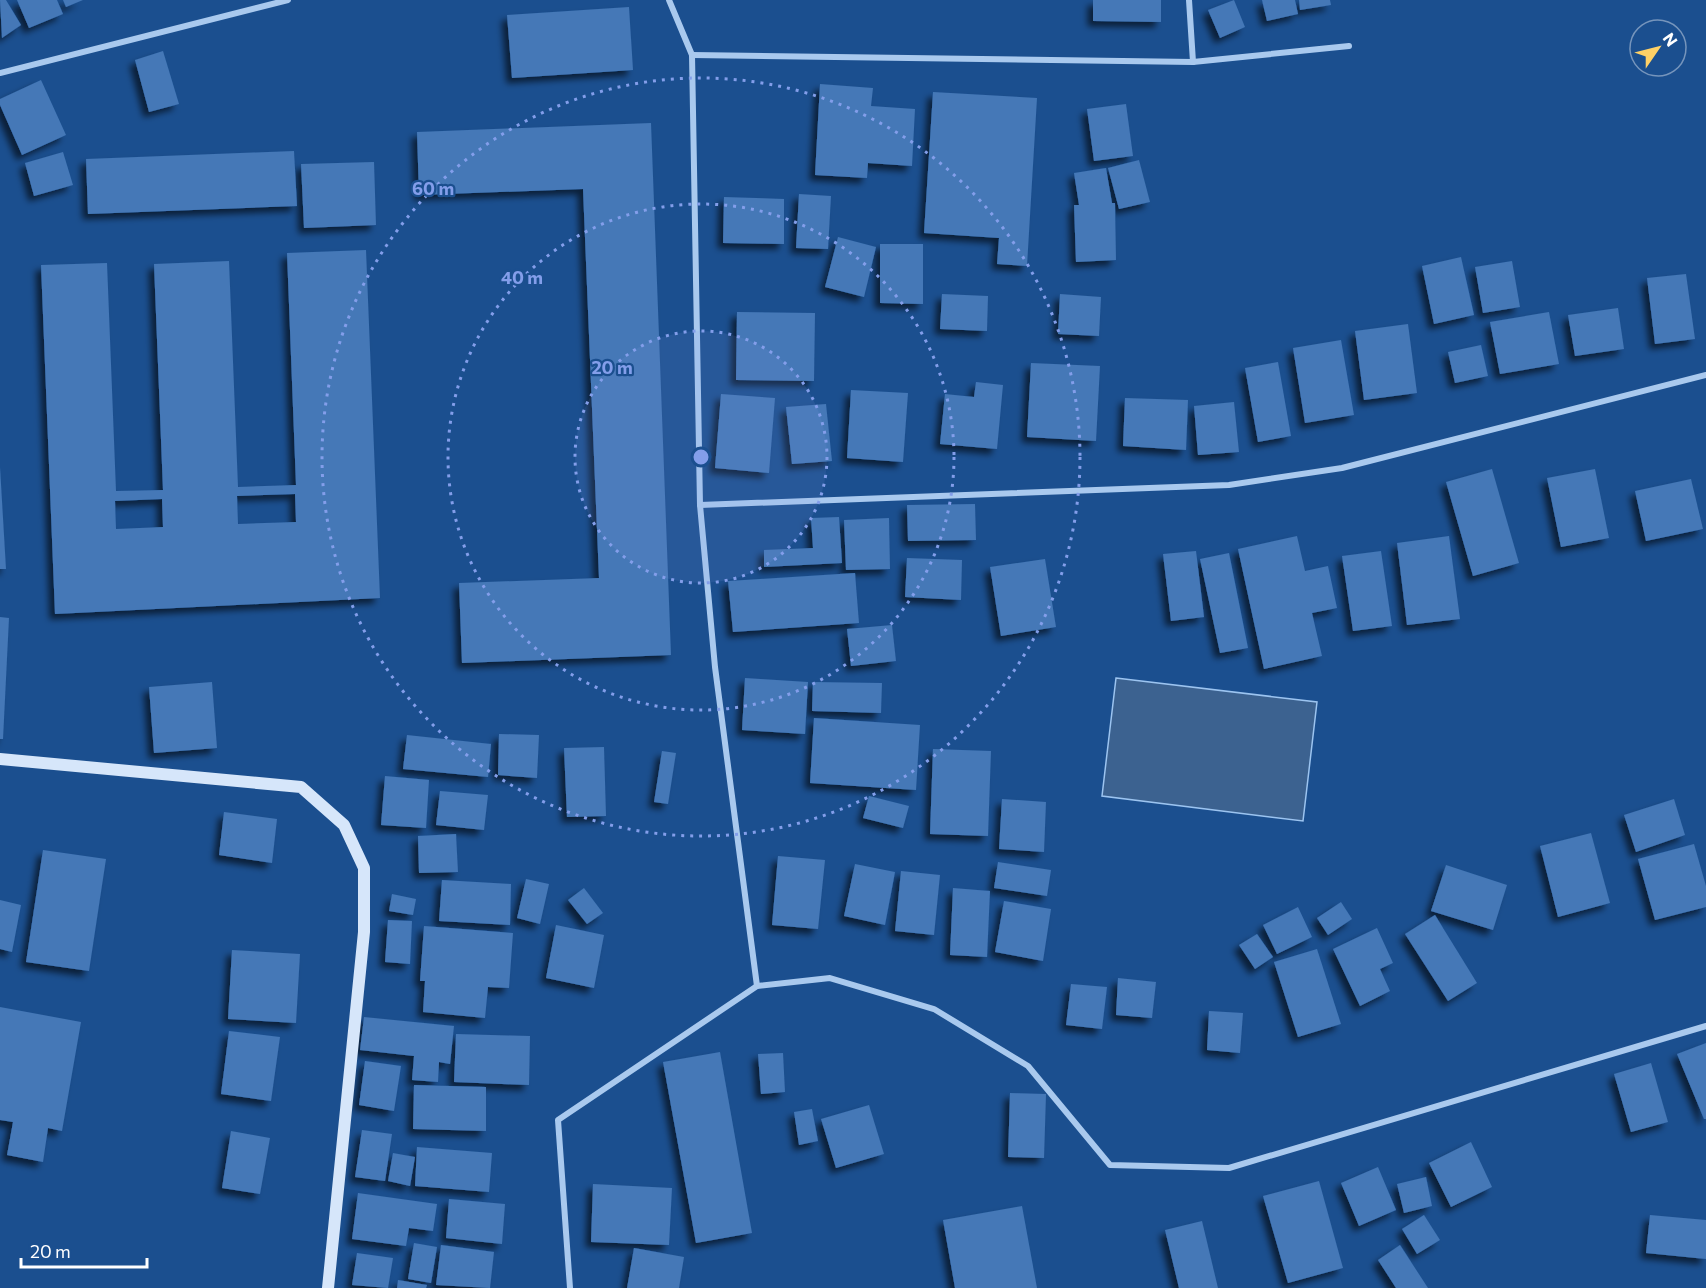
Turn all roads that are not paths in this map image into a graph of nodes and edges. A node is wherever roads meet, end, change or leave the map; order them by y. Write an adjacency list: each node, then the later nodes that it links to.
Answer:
1 (288, 0): 7 (street)
2 (669, 0): 5 (street)
3 (1189, 0): 6 (street)
4 (1349, 46): 6 (street)
5 (692, 55): 6 (street); 9 (street)
6 (1193, 62)
7 (0, 73)
8 (1706, 375): 9 (street)
9 (700, 505): 11 (street)
10 (0, 759): 13 (street)
11 (757, 986): 12 (street); 14 (street)
12 (1706, 1026)
13 (328, 1288)
14 (570, 1288)

